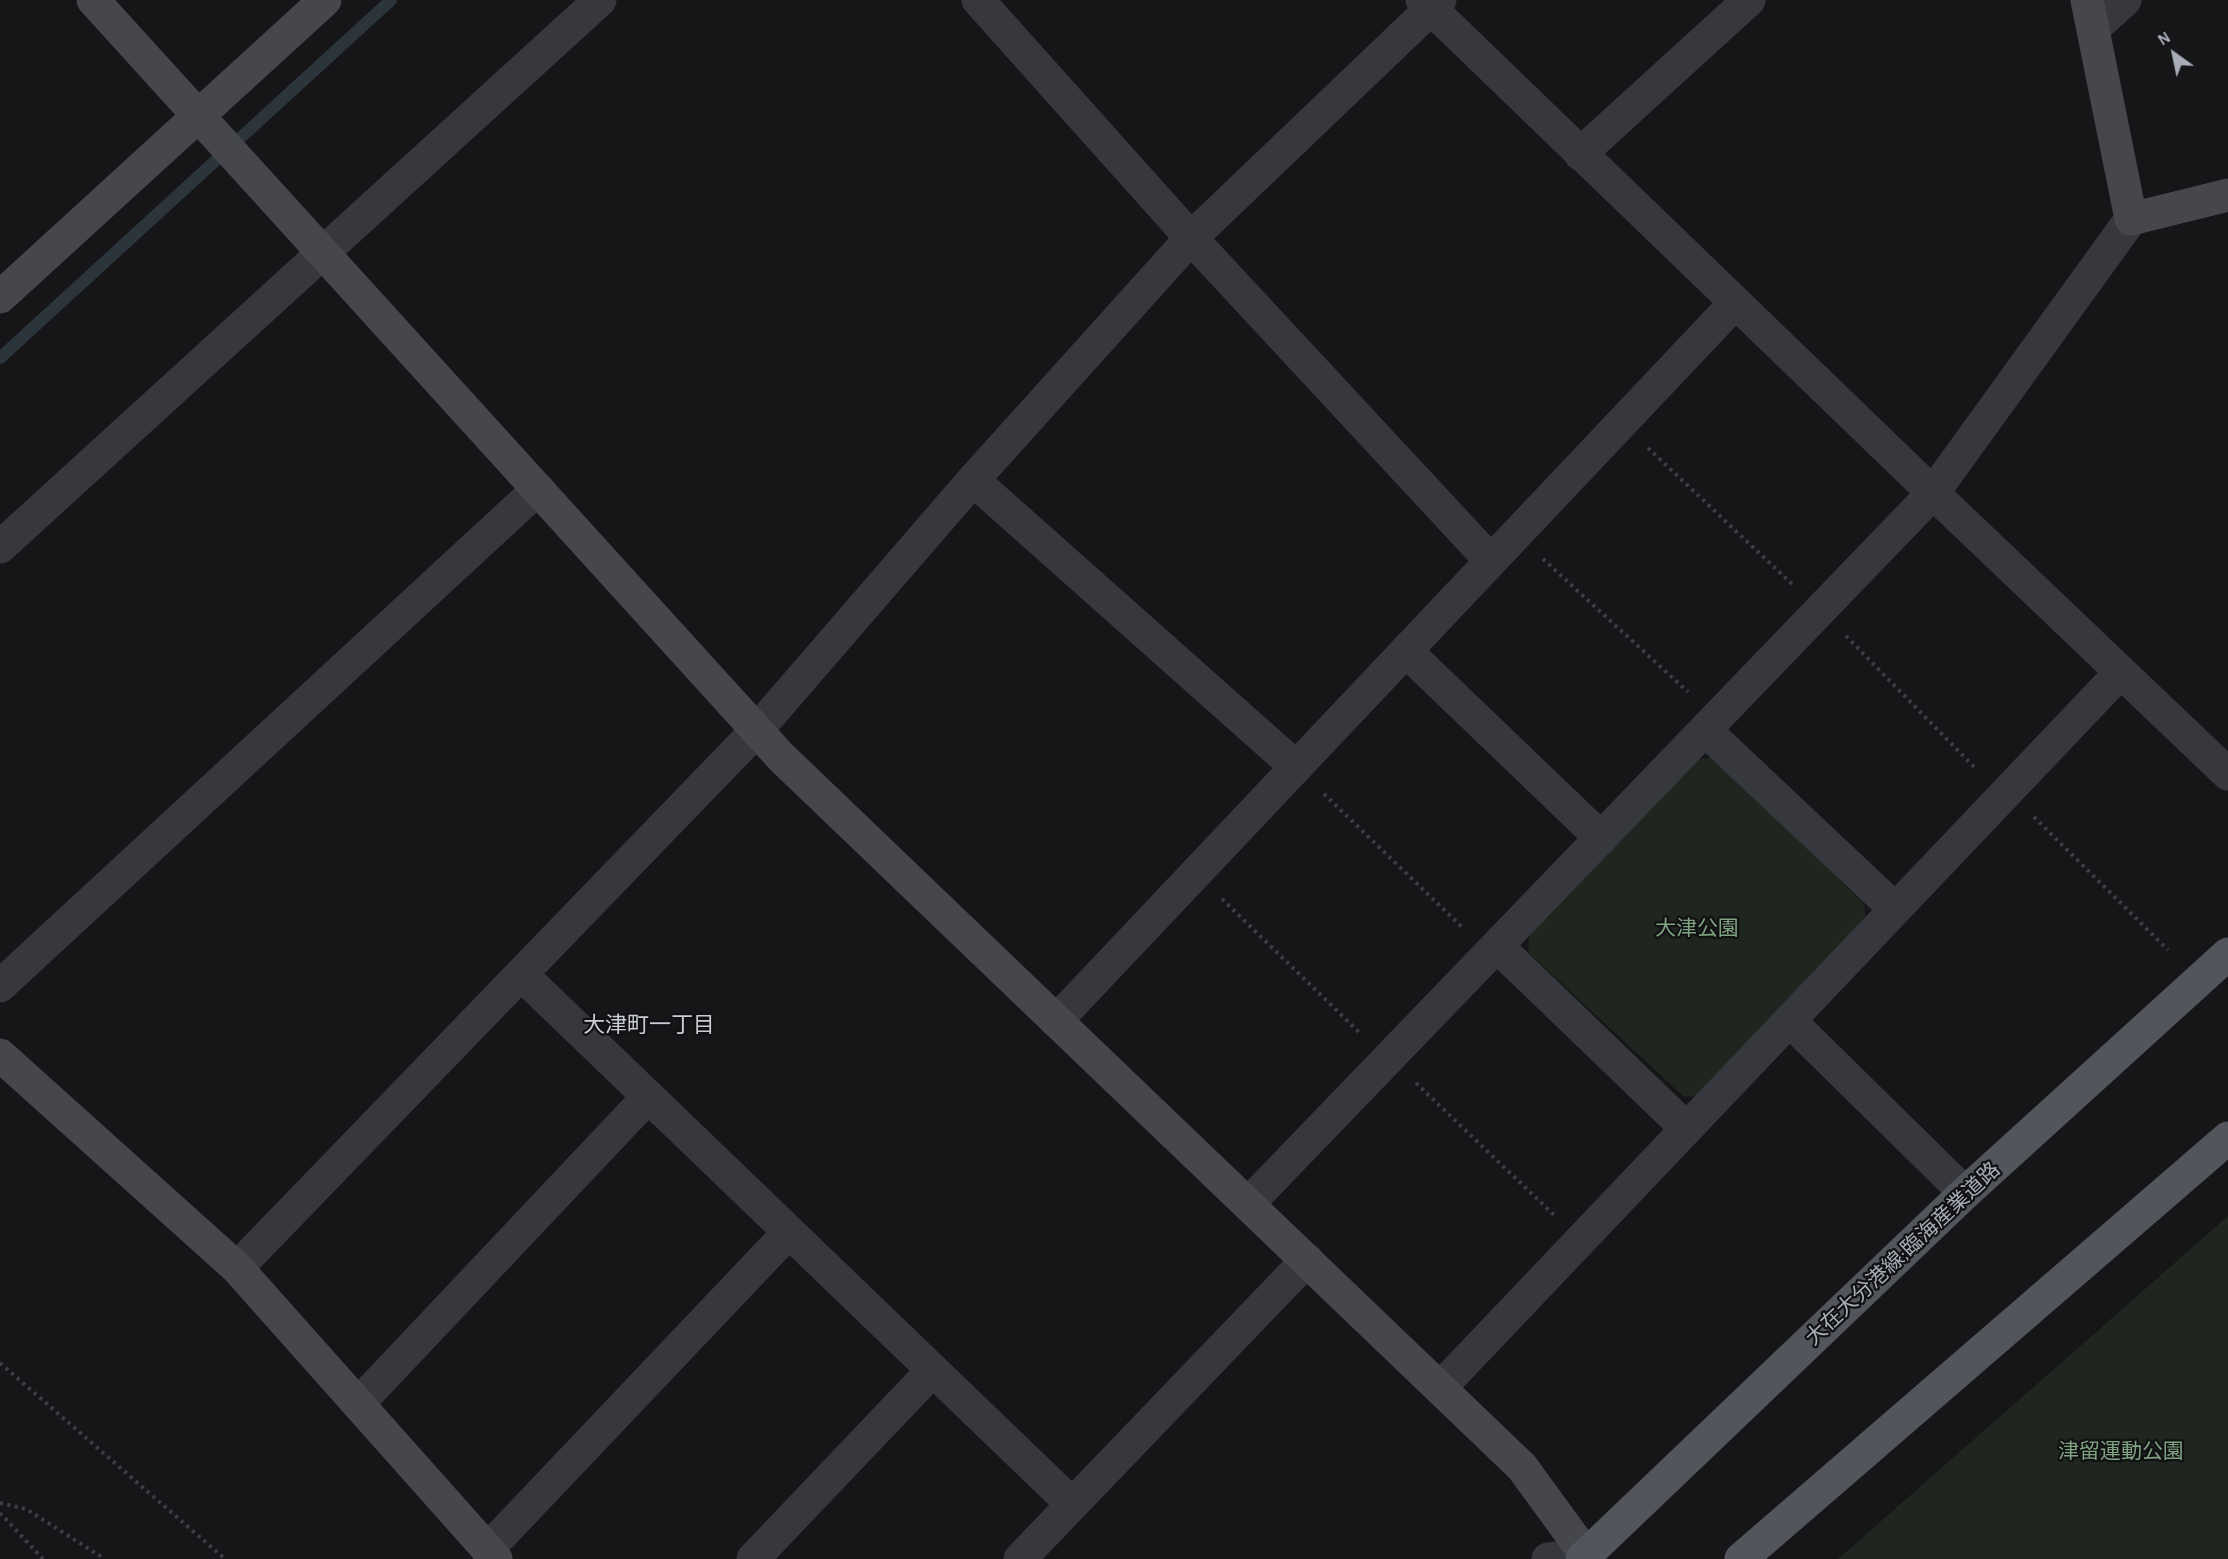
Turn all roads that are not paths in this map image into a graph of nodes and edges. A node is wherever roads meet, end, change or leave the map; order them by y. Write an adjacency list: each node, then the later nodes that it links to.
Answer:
1 (93, 0): 9 (street)
2 (325, 0): 9 (street)
3 (600, 0): 14 (street)
4 (978, 0): 13 (street)
5 (1749, 0): 10 (street)
6 (2126, 0): 8 (street)
7 (1431, 3): 10 (street); 13 (street)
8 (2090, 15): 12 (street)
9 (206, 125): 14 (street); 15 (street)
10 (1580, 154): 16 (street)
11 (2226, 194): 12 (street)
12 (2131, 219): 19 (street)
13 (1191, 238): 17 (street); 21 (street)
14 (323, 253): 18 (street); 20 (street)
15 (0, 297)
16 (1735, 303): 19 (street); 21 (street)
17 (973, 480): 25 (street); 26 (street)
18 (538, 489): 25 (street); 33 (street)
19 (1933, 493): 23 (street); 24 (street)
20 (0, 547)
21 (1491, 561): 22 (street)
22 (1406, 651): 26 (street); 28 (street)
23 (2120, 673): 27 (street); 29 (street)
24 (1711, 724): 28 (street); 29 (street)
25 (757, 730): 32 (street); 34 (street)
26 (1296, 767): 34 (street)
27 (2228, 774)
28 (1601, 838): 30 (street)
29 (1895, 909): 35 (street)
30 (1493, 950): 38 (street); 41 (street)
31 (2228, 954): 40 (main road, 大在大分港線;臨海産業道路)
32 (521, 974): 37 (street); 44 (street)
33 (0, 986)
34 (1056, 1020): 41 (street)
35 (1790, 1021): 38 (street); 40 (street)
36 (0, 1055): 44 (street)
37 (648, 1097): 42 (street); 47 (street)
38 (1686, 1128): 46 (street)
39 (2228, 1138): 54 (main road)
40 (1965, 1193): 50 (main road, 大在大分港線;臨海産業道路)
41 (1248, 1204): 43 (street)
42 (789, 1232): 45 (street); 49 (street)
43 (1306, 1260): 46 (street); 48 (street)
44 (237, 1268): 47 (street)
45 (933, 1370): 48 (street); 51 (street)
46 (1440, 1388): 50 (street)
47 (358, 1404): 49 (street)
48 (1072, 1504): 52 (street)
49 (492, 1554)
50 (1586, 1558): 53 (street)
51 (753, 1559)
52 (1020, 1559)
53 (1548, 1559)
54 (1741, 1559)

